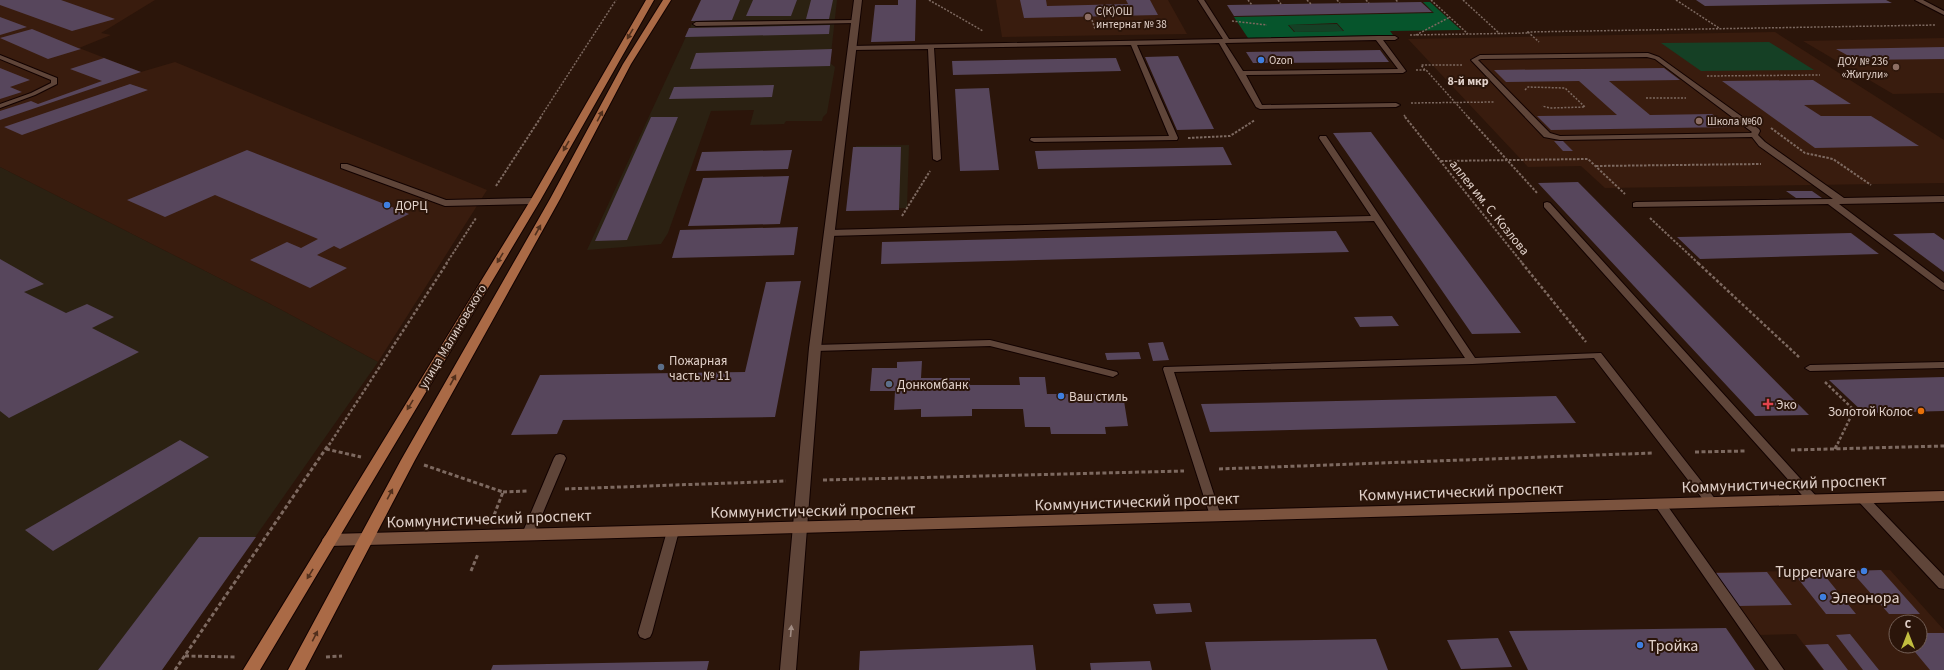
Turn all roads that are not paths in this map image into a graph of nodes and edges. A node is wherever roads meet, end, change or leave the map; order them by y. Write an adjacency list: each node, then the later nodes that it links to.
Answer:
1 (650, 0): 25 (highway, улица Малиновского, one-way to 25)
2 (667, 0): 49 (highway, улица Малиновского, one-way to 2)
3 (858, 0): 7 (street)
4 (1201, 0): 11 (lane)
5 (1918, 0): 6 (lane)
6 (1944, 13)
7 (855, 21): 8 (lane); 14 (street)
8 (696, 24)
9 (1378, 38): 10 (lane); 11 (lane); 16 (lane)
10 (1395, 38)
11 (1224, 41): 12 (lane); 16 (lane)
12 (1133, 43): 13 (lane); 21 (lane)
13 (932, 47): 14 (lane); 22 (lane)
14 (851, 48): 31 (street)
15 (0, 56): 18 (lane)
16 (1241, 73): 17 (lane)
17 (1396, 105)
18 (0, 106)
19 (1754, 135): 19 (lane); 27 (lane)
20 (1323, 138): 30 (lane)
21 (1034, 140)
22 (937, 159)
23 (344, 166): 25 (lane)
24 (1944, 199): 27 (lane)
25 (535, 201): 48 (highway, улица Малиновского, one-way to 48)
26 (1830, 201): 27 (lane); 29 (lane); 32 (lane)
27 (1842, 201)
28 (1547, 205): 41 (lane)
29 (1636, 205)
30 (1375, 218): 31 (lane); 34 (lane)
31 (829, 234): 33 (street)
32 (1944, 287)
33 (815, 348): 37 (lane); 45 (street)
34 (1472, 361): 42 (lane); 44 (lane)
35 (1944, 365): 36 (lane)
36 (1810, 368)
37 (1113, 374)
38 (560, 458): 47 (lane)
39 (1944, 496): 40 (main road, Коммунистический проспект)
40 (1863, 499): 41 (main road, Коммунистический проспект); 50 (lane)
41 (1813, 500): 42 (main road, Коммунистический проспект)
42 (1712, 502): 43 (main road, Коммунистический проспект)
43 (1660, 504): 44 (main road, Коммунистический проспект); 55 (lane)
44 (1215, 516): 45 (main road, Коммунистический проспект)
45 (801, 528): 46 (main road, Коммунистический проспект); 54 (street, one-way to 45)
46 (673, 531): 47 (main road, Коммунистический проспект); 51 (lane)
47 (528, 534): 49 (main road, Коммунистический проспект)
48 (330, 540): 49 (main road, Коммунистический проспект); 52 (highway, улица Малиновского, one-way to 52)
49 (365, 540): 53 (highway, улица Малиновского, one-way to 49)
50 (1944, 584)
51 (645, 633)
52 (251, 670)
53 (296, 670)
54 (788, 670)
55 (1777, 670)

